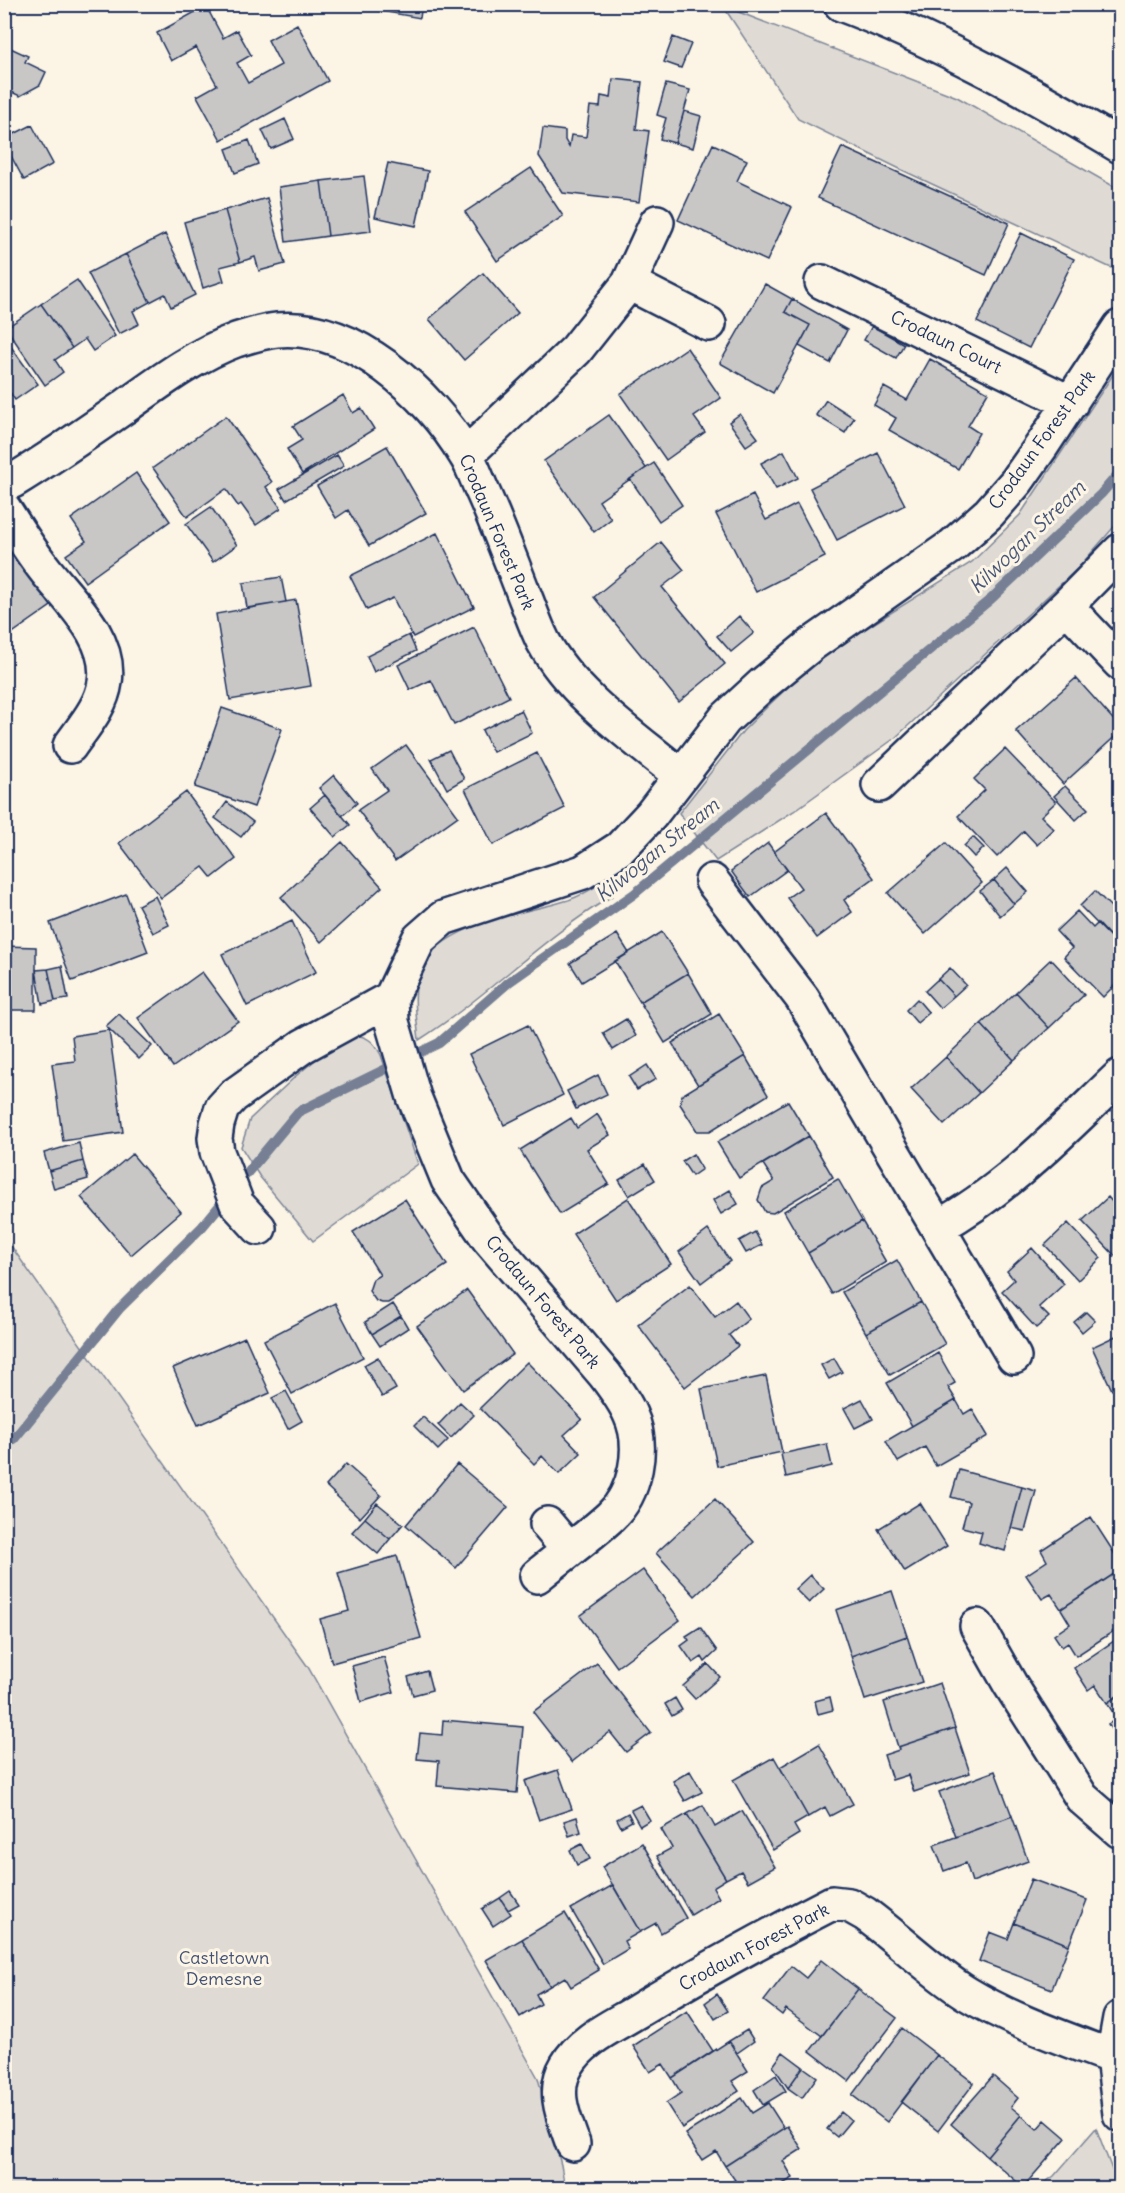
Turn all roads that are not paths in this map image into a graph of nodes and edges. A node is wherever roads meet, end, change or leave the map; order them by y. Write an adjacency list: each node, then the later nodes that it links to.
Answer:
1 (841, 4): 2 (street)
2 (1120, 146)
3 (657, 222): 5 (street)
4 (822, 282): 8 (street, Crodaun Court)
5 (630, 283): 6 (street); 9 (street)
6 (709, 324)
7 (1120, 327): 8 (street, Crodaun Forest Park)
8 (1071, 403): 16 (street, Crodaun Forest Park)
9 (466, 455): 10 (street, Crodaun Forest Park); 16 (street, Crodaun Forest Park)
10 (4, 485)
11 (4, 509): 15 (street)
12 (1120, 551): 13 (street)
13 (1066, 606): 14 (street); 17 (street)
14 (1120, 663)
15 (70, 746)
16 (681, 776): 19 (street, Crodaun Forest Park)
17 (879, 785)
18 (712, 881): 21 (street)
19 (391, 998): 22 (street); 25 (street, Crodaun Forest Park)
20 (1120, 1076): 21 (street)
21 (938, 1227): 23 (street)
22 (259, 1228)
23 (1014, 1358)
24 (546, 1524): 25 (street)
25 (569, 1550): 26 (street, Crodaun Forest Park)
26 (537, 1576)
27 (977, 1626): 28 (street)
28 (1120, 1831)
29 (1120, 2018): 30 (street)
30 (1113, 2057): 31 (street); 32 (street, Crodaun Forest Park)
31 (1120, 2114)
32 (573, 2144)

